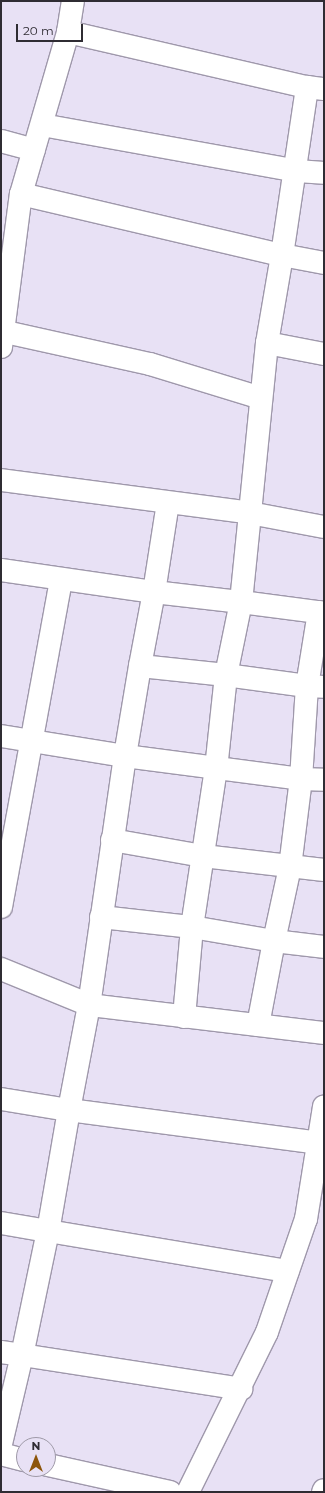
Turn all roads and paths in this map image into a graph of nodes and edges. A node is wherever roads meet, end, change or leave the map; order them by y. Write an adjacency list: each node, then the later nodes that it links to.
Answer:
1 (73, 1): 2 (street)
2 (68, 32): 3 (street); 4 (street)
3 (316, 88): 7 (street)
4 (42, 125): 6 (street); 7 (street)
5 (1, 141): 6 (street)
6 (34, 150): 9 (street)
7 (297, 170): 8 (street); 10 (street)
8 (324, 173)
9 (21, 194): 10 (street); 12 (street)
10 (282, 255): 11 (street); 13 (street)
11 (324, 263)
12 (2, 336): 15 (street)
13 (267, 343): 14 (street); 15 (street)
14 (324, 354)
15 (261, 398): 18 (street)
16 (1, 480): 17 (street)
17 (168, 503): 18 (street); 22 (street)
18 (250, 513): 19 (street); 23 (street)
19 (324, 527)
20 (1, 570): 21 (street)
21 (61, 580): 22 (street); 29 (street)
22 (154, 592): 23 (street); 25 (street)
23 (241, 602): 24 (street); 26 (street)
24 (322, 613): 27 (street)
25 (140, 666): 26 (street); 30 (street)
26 (226, 675): 27 (street); 31 (street)
27 (316, 686): 32 (street)
28 (1, 736): 29 (street)
29 (30, 743): 30 (street); 38 (street)
30 (125, 756): 31 (street); 34 (street)
31 (216, 769): 32 (street); 35 (street)
32 (301, 779): 33 (street); 36 (street)
33 (324, 780)
34 (112, 840): 35 (street); 39 (street)
35 (203, 856): 36 (street); 40 (street)
36 (290, 867): 37 (street); 41 (street)
37 (324, 870)
38 (1, 907)
39 (101, 917): 40 (street); 44 (street)
40 (192, 927): 41 (street); 45 (street)
41 (274, 941): 42 (street); 46 (street)
42 (324, 947)
43 (1, 969): 44 (street)
44 (89, 1005): 45 (street); 50 (street)
45 (184, 1017): 46 (street)
46 (258, 1025): 47 (street)
47 (324, 1033)
48 (1, 1099): 50 (street)
49 (324, 1106): 51 (street)
50 (69, 1110): 51 (street); 53 (street)
51 (318, 1144): 54 (street)
52 (1, 1223): 53 (street)
53 (48, 1231): 54 (street); 56 (street)
54 (288, 1272): 57 (street)
55 (1, 1352): 56 (street)
56 (22, 1355): 57 (street); 58 (street)
57 (241, 1389): 63 (street)
58 (1, 1444)
59 (1, 1454): 60 (street)
60 (16, 1458)
61 (56, 1467): 62 (street)
62 (170, 1492)
63 (188, 1492)

